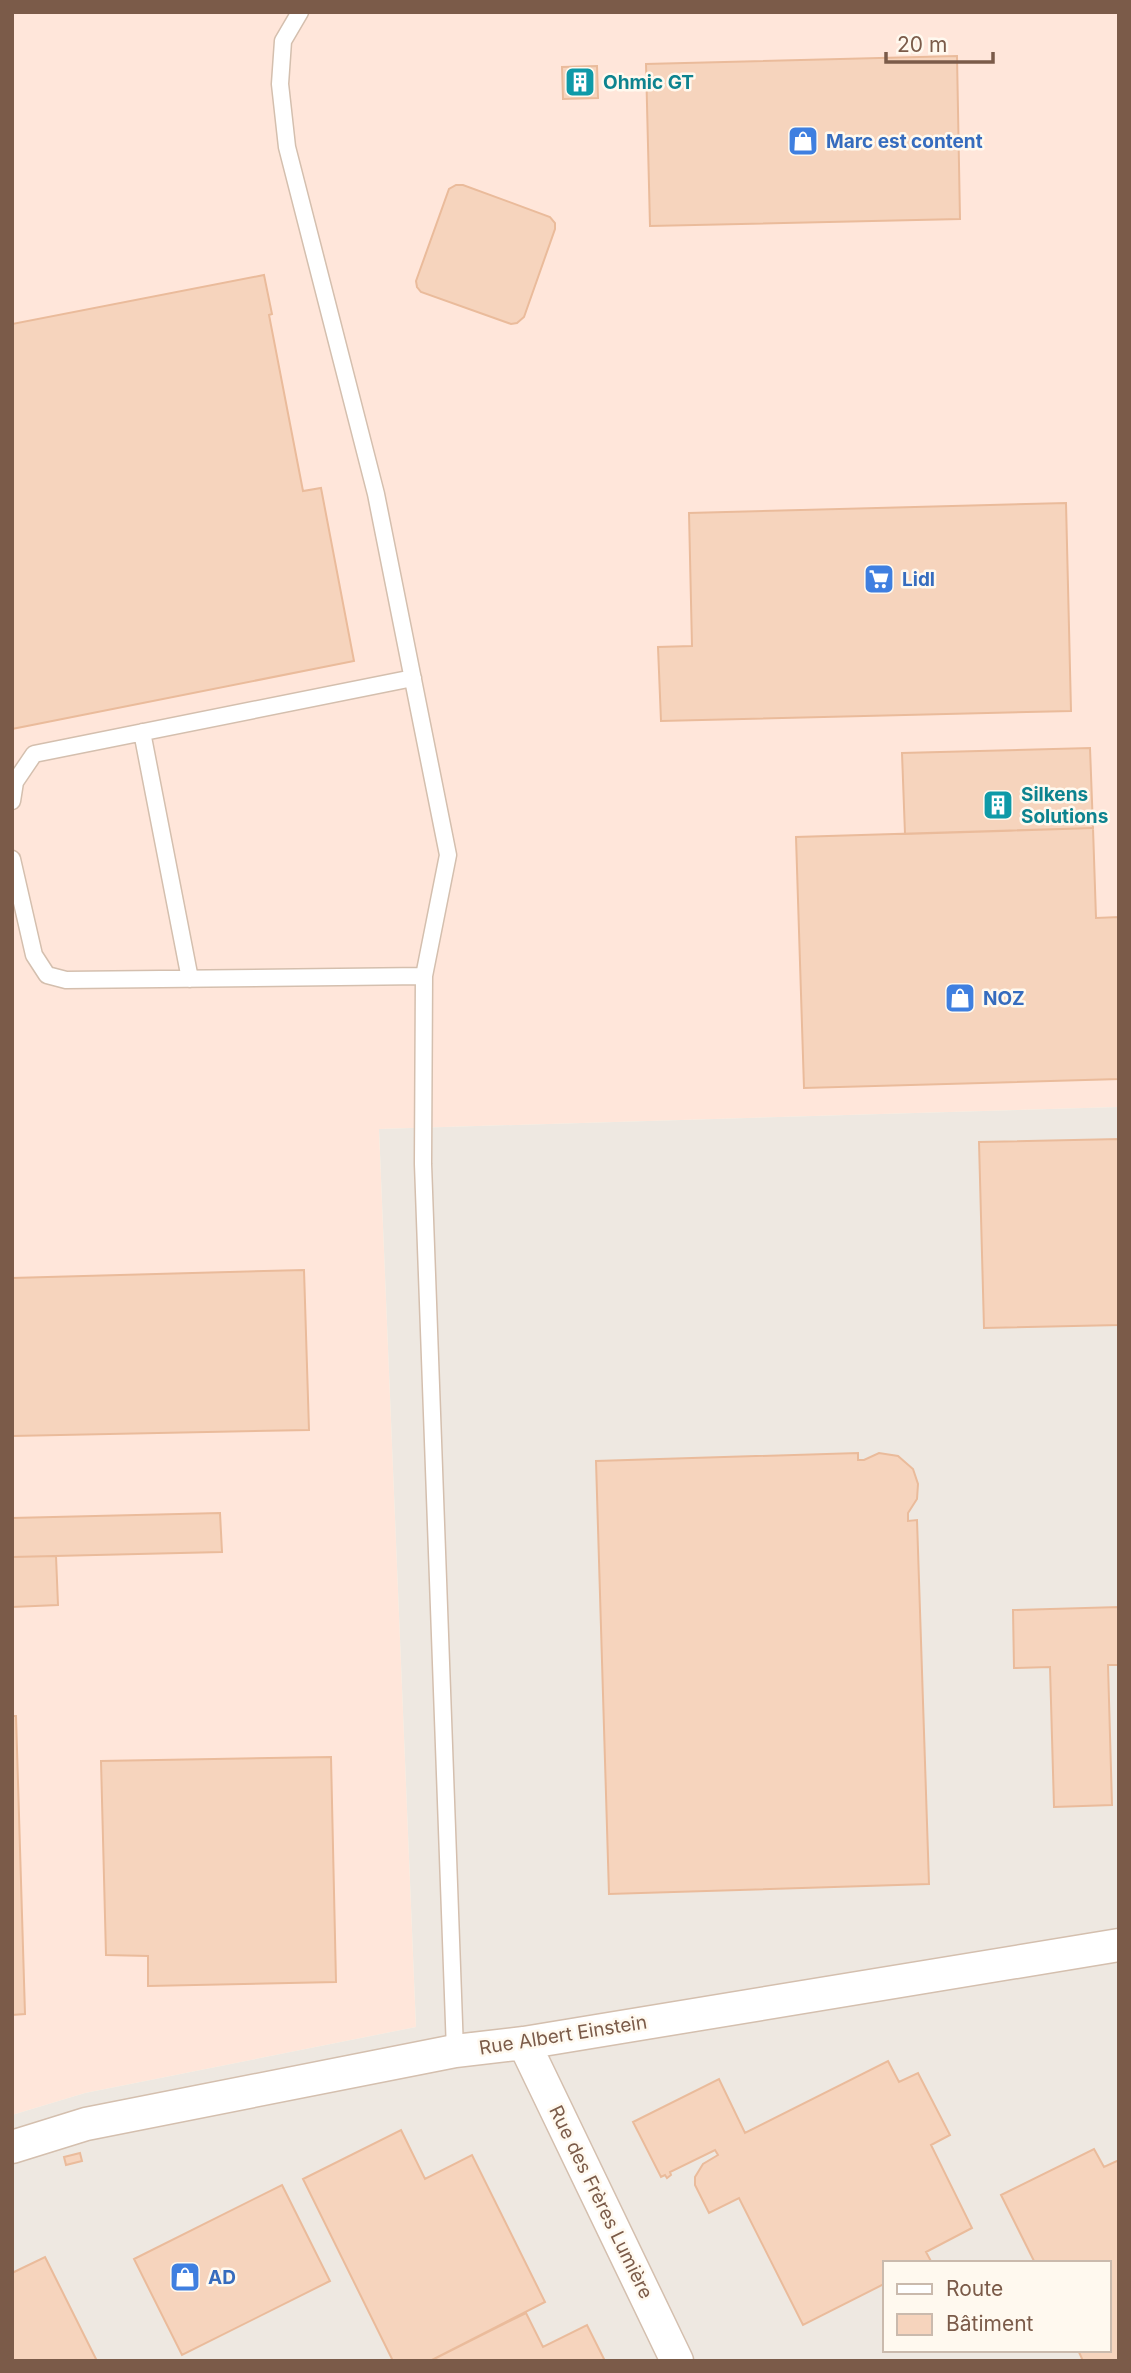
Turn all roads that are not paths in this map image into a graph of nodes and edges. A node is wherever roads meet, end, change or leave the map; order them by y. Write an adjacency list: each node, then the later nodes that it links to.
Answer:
1 (300, 12): 2 (lane)
2 (413, 678): 3 (lane); 6 (lane)
3 (142, 732): 4 (lane); 7 (lane)
4 (12, 801)
5 (12, 859): 7 (lane)
6 (424, 976): 7 (lane); 10 (lane)
7 (190, 979)
8 (1119, 1945): 9 (street, Rue Albert Einstein)
9 (524, 2043): 10 (street, Rue Albert Einstein); 12 (street, Rue des Frères Lumière)
10 (455, 2052): 11 (street, Rue Albert Einstein)
11 (12, 2147)
12 (677, 2361)

